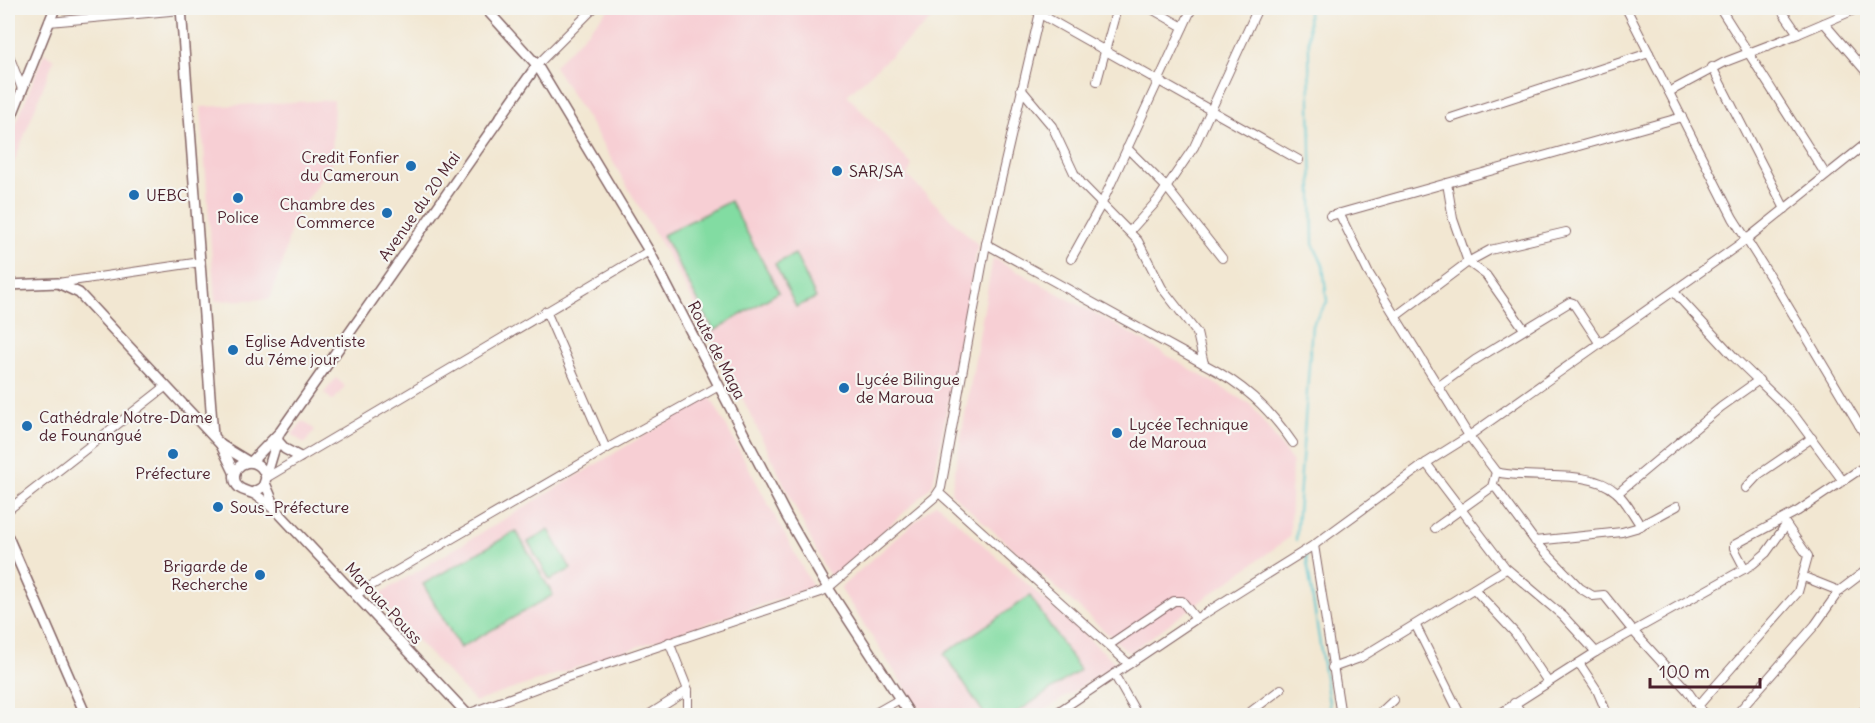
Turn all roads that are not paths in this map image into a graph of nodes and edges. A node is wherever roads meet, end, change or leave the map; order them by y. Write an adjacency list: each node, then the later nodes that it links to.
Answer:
1 (55, 8): 16 (main road)
2 (485, 8): 25 (main road, Route de Maga)
3 (594, 8): 25 (street, Avenue du 20 Mai)
4 (1033, 8): 14 (street)
5 (1117, 8): 20 (street)
6 (1150, 8): 18 (street)
7 (1192, 8): 18 (street)
8 (1258, 8): 33 (street)
9 (1626, 8): 22 (street)
10 (1720, 8): 23 (street)
11 (1780, 8): 19 (street)
12 (1859, 8): 15 (street)
13 (181, 9): 16 (street); 54 (main road)
14 (1041, 11): 20 (street); 31 (street)
15 (1841, 11): 17 (street)
16 (49, 22): 30 (main road)
17 (1824, 22): 19 (street); 27 (street)
18 (1183, 27): 29 (street)
19 (1798, 34): 23 (street)
20 (1106, 51): 28 (street); 29 (street)
21 (8, 53): 24 (street)
22 (1649, 53): 32 (street); 35 (street)
23 (1749, 53): 26 (street); 40 (street)
24 (9, 63): 30 (street)
25 (537, 65): 51 (main road, Route de Maga); 71 (main road, Avenue du 20 Mai)
26 (1712, 67): 32 (street); 44 (street)
27 (1868, 74)
28 (1097, 81)
29 (1158, 81): 33 (street); 38 (street)
30 (22, 89): 36 (main road)
31 (1022, 89): 43 (street); 50 (street)
32 (1669, 92): 34 (street)
33 (1211, 111): 39 (street); 42 (street)
34 (1682, 117): 41 (street); 49 (street)
35 (1451, 118)
36 (8, 125)
37 (1868, 142): 40 (street)
38 (1127, 148): 42 (street); 43 (street)
39 (1299, 160)
40 (1826, 175): 44 (street)
41 (1447, 183): 45 (street); 55 (street)
42 (1167, 188): 47 (street); 52 (street)
43 (1102, 203): 47 (street); 53 (street)
44 (1785, 209): 49 (street)
45 (1339, 213): 46 (street); 60 (street)
46 (1330, 216)
47 (1130, 231): 63 (street)
48 (1566, 232): 55 (street)
49 (1748, 239): 58 (street); 69 (street)
50 (986, 244): 63 (street); 89 (street)
51 (649, 251): 59 (street); 65 (main road, Route de Maga)
52 (1222, 258)
53 (1071, 259)
54 (201, 262): 56 (street); 70 (main road)
55 (1468, 262): 60 (street); 61 (street)
56 (58, 283): 57 (main road); 67 (main road)
57 (8, 285)
58 (1674, 292): 62 (street); 64 (street)
59 (546, 311): 77 (street); 78 (street)
60 (1396, 316): 66 (street)
61 (1524, 329): 62 (street); 66 (street)
62 (1600, 344): 72 (street)
63 (1204, 364): 75 (street)
64 (1759, 380): 73 (street); 90 (street)
65 (718, 386): 77 (street); 105 (main road, Route de Maga)
66 (1439, 386): 72 (street)
67 (165, 387): 70 (main road); 92 (street)
68 (1868, 419): 69 (street)
69 (1859, 425): 74 (street)
70 (213, 436): 76 (main road)
71 (279, 436): 78 (main road); 79 (main road); 84 (main road)
72 (1469, 436): 80 (street); 82 (street)
73 (1812, 438): 85 (street); 87 (street)
74 (1868, 440)
75 (1293, 443)
76 (221, 445): 79 (main road); 83 (main road)
77 (606, 449): 108 (street)
78 (300, 457): 84 (street)
79 (250, 462): 83 (main road); 84 (main road)
80 (1426, 463): 93 (street); 100 (street)
81 (1868, 464): 85 (street)
82 (1496, 472): 86 (street); 90 (street)
83 (235, 474): 88 (main road)
84 (266, 479): 88 (main road); 94 (main road)
85 (1843, 481): 95 (street)
86 (1492, 487): 93 (street); 99 (street)
87 (1746, 488)
88 (252, 493): 94 (main road)
89 (939, 493): 105 (street); 113 (street)
90 (1618, 493): 96 (street)
91 (1677, 506): 96 (street)
92 (8, 510)
93 (1463, 510): 97 (street); 101 (street)
94 (277, 511): 108 (main road, Maroua-Pouss)
95 (1784, 522): 102 (street); 102 (street); 104 (street)
96 (1641, 526): 99 (street)
97 (1435, 528)
98 (8, 537): 129 (main road)
99 (1535, 541): 111 (street)
100 (1314, 545): 109 (street); 117 (street)
101 (1506, 569): 106 (street); 114 (street)
102 (1744, 569): 111 (street)
103 (1868, 569): 107 (street)
104 (1804, 577): 107 (street); 125 (street)
105 (828, 588): 112 (street); 122 (main road, Route de Maga)
106 (1474, 589): 110 (street); 119 (street)
107 (1839, 591): 143 (street)
108 (355, 595): 128 (main road, Maroua-Pouss)
109 (1196, 619): 113 (street); 116 (street)
110 (1416, 626): 117 (street); 138 (street)
111 (1633, 631): 114 (street); 125 (street)
112 (669, 642): 121 (street); 128 (street)
113 (1109, 645): 116 (street)
114 (1596, 652): 115 (street)
115 (1579, 663): 119 (street); 141 (street)
116 (1129, 664): 118 (street)
117 (1332, 668): 136 (street)
118 (1114, 674): 133 (street); 134 (street)
119 (1548, 682): 124 (street)
120 (1281, 689): 135 (street)
121 (688, 690): 127 (street); 130 (street)
122 (900, 699): 131 (street); 132 (main road, Route de Maga)
123 (1394, 700): 137 (street)
124 (1515, 703): 139 (street); 140 (street)
125 (1698, 706): 142 (street)
126 (1868, 709): 144 (street)
127 (650, 714)
128 (466, 715)
129 (86, 716)
130 (688, 716)
131 (870, 716)
132 (911, 716)
133 (1052, 716)
134 (1138, 716)
135 (1245, 716)
136 (1341, 716)
137 (1377, 716)
138 (1461, 716)
139 (1496, 716)
140 (1524, 716)
141 (1608, 716)
142 (1705, 716)
143 (1735, 716)
144 (1854, 716)

